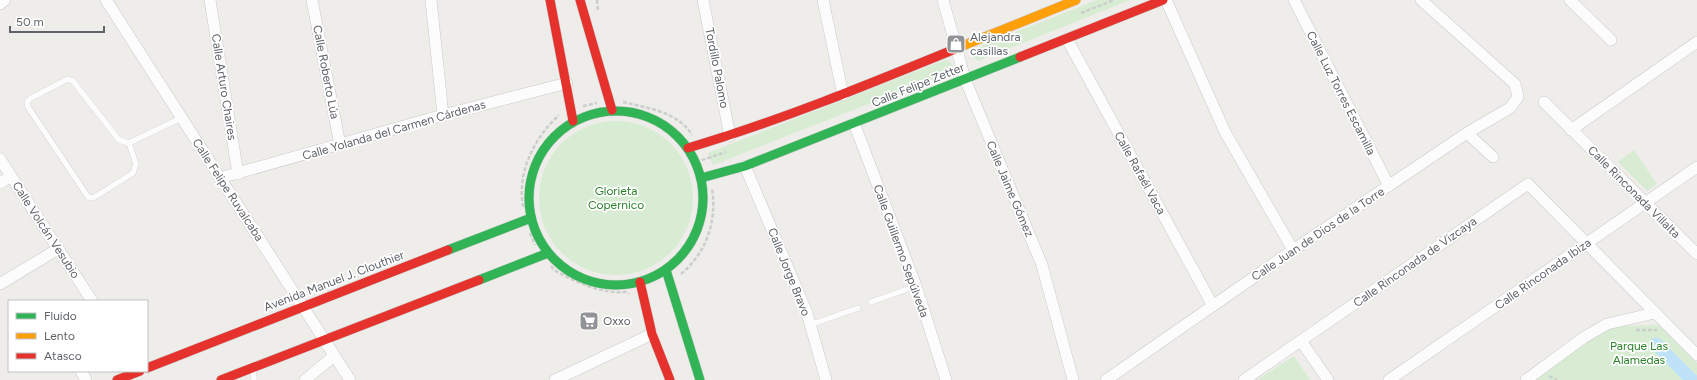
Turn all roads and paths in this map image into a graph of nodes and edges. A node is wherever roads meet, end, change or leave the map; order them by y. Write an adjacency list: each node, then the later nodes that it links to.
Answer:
1 (5, 0): 18 (street)
2 (106, 0): 31 (street, Calle Felipe Ruvalcaba)
3 (210, 0): 45 (street, Calle Arturo Chaires)
4 (312, 0): 38 (street, Calle Roberto Lúa)
5 (431, 0): 30 (street)
6 (550, 0): 25 (main road)
7 (580, 0): 28 (main road)
8 (597, 0): 19 (path)
9 (703, 0): 36 (street, Tordillo Palomo)
10 (822, 0): 26 (street)
11 (943, 0): 23 (street, Calle Jaime Gómez)
12 (1076, 0): 17 (main road, Calle Felipe Zetter)
13 (1165, 0): 20 (main road, Calle Felipe Zetter); 55 (street)
14 (1294, 0): 50 (street, Calle Luz Torres Escamilla)
15 (1421, 0): 35 (street, Calle Juan de Dios de la Torre)
16 (1570, 0): 21 (street)
17 (1060, 3): 23 (main road, Calle Felipe Zetter)
18 (0, 4)
19 (599, 16)
20 (1067, 39): 24 (main road, Calle Felipe Zetter); 67 (street, Calle Rafaél Vaca)
21 (1611, 40)
22 (1697, 42): 34 (street)
23 (955, 48): 24 (street, Calle Jaime Gómez); 26 (main road, Calle Felipe Zetter)
24 (964, 80): 33 (main road, Calle Felipe Zetter); 89 (street, Calle Jaime Gómez)
25 (567, 84): 29 (main road); 30 (street, Calle Yolanda del Carmen Cárdenas)
26 (843, 94): 36 (main road, Calle Felipe Zetter)
27 (1544, 102): 34 (street, Calle Rinconada Villalta)
28 (611, 106): 29 (path); 32 (main road); 39 (path); 40 (main road)
29 (571, 109): 32 (main road); 52 (path)
30 (443, 115): 38 (street, Calle Yolanda del Carmen Cárdenas)
31 (182, 118): 37 (lane); 48 (street, Calle Felipe Ruvalcaba)
32 (573, 121): 52 (main road)
33 (854, 123): 43 (main road, Calle Felipe Zetter); 62 (street, Calle Guillermo Sepúlveda)
34 (1571, 130): 51 (street, Calle Rinconada Villalta)
35 (1467, 133): 41 (street); 50 (street, Calle Juan de Dios de la Torre)
36 (730, 136): 39 (main road, Calle Felipe Zetter)
37 (129, 143): 37 (lane)
38 (340, 145): 45 (street, Calle Yolanda del Carmen Cárdenas)
39 (699, 145): 40 (main road, Calle Felipe Zetter); 47 (path)
40 (688, 148): 47 (main road)
41 (1493, 157)
42 (0, 159): 46 (street, Calle Volcán Vesubio)
43 (745, 166): 47 (main road, Calle Felipe Zetter); 70 (street, Calle Jorge Bravo)
44 (1697, 168): 51 (street, Calle Rinconada Ibiza)
45 (238, 174): 48 (street, Calle Yolanda del Carmen Cárdenas)
46 (11, 176): 49 (street); 54 (street, Calle Volcán Vesubio)
47 (705, 177): 58 (main road); 59 (path)
48 (220, 178): 66 (street, Calle Felipe Ruvalcaba)
49 (0, 184)
50 (1389, 186): 55 (street, Calle Juan de Dios de la Torre)
51 (1646, 203): 53 (street, Calle Rinconada Ibiza); 57 (street, Calle Rinconada Villalta)
52 (528, 219): 56 (path); 56 (main road); 66 (main road, Avenida Manuel J. Clouthier)
53 (1586, 244): 69 (street); 73 (street, Calle Rinconada de Vizcaya); 93 (street, Calle Rinconada Ibiza)
54 (58, 249): 61 (street); 64 (street, Calle Volcán Vesubio)
55 (1293, 250): 67 (street, Calle Juan de Dios de la Torre)
56 (544, 254): 60 (main road); 63 (path); 72 (main road)
57 (1697, 254)
58 (666, 270): 60 (main road); 86 (main road)
59 (679, 275)
60 (640, 282): 71 (main road)
61 (0, 284)
62 (916, 286): 65 (lane); 88 (street, Calle Guillermo Sepúlveda)
63 (633, 297)
64 (91, 300)
65 (871, 302)
66 (302, 306): 72 (street, Calle Felipe Ruvalcaba); 77 (main road, Avenida Manuel J. Clouthier)
67 (1212, 306): 90 (street, Calle Juan de Dios de la Torre)
68 (858, 308): 70 (lane)
69 (1655, 313): 74 (street); 94 (street)
70 (810, 325): 87 (street, Calle Jorge Bravo)
71 (652, 334): 84 (street); 85 (main road)
72 (324, 339): 75 (street, Calle Felipe Ruvalcaba); 76 (main road)
73 (1301, 341): 91 (street, Calle Rinconada de Vizcaya); 92 (street)
74 (1697, 355)
75 (334, 356): 82 (street); 83 (street, Calle Felipe Ruvalcaba)
76 (253, 367): 80 (main road); 81 (lane)
77 (148, 369)
78 (141, 372): 79 (main road, Avenida Manuel J. Clouthier)
79 (117, 380)
80 (220, 380)
81 (254, 380)
82 (305, 380)
83 (350, 380)
84 (555, 380)
85 (670, 380)
86 (700, 380)
87 (826, 380)
88 (946, 380)
89 (1074, 380)
90 (1106, 380)
91 (1244, 380)
92 (1328, 380)
93 (1389, 380)
94 (1526, 380)

